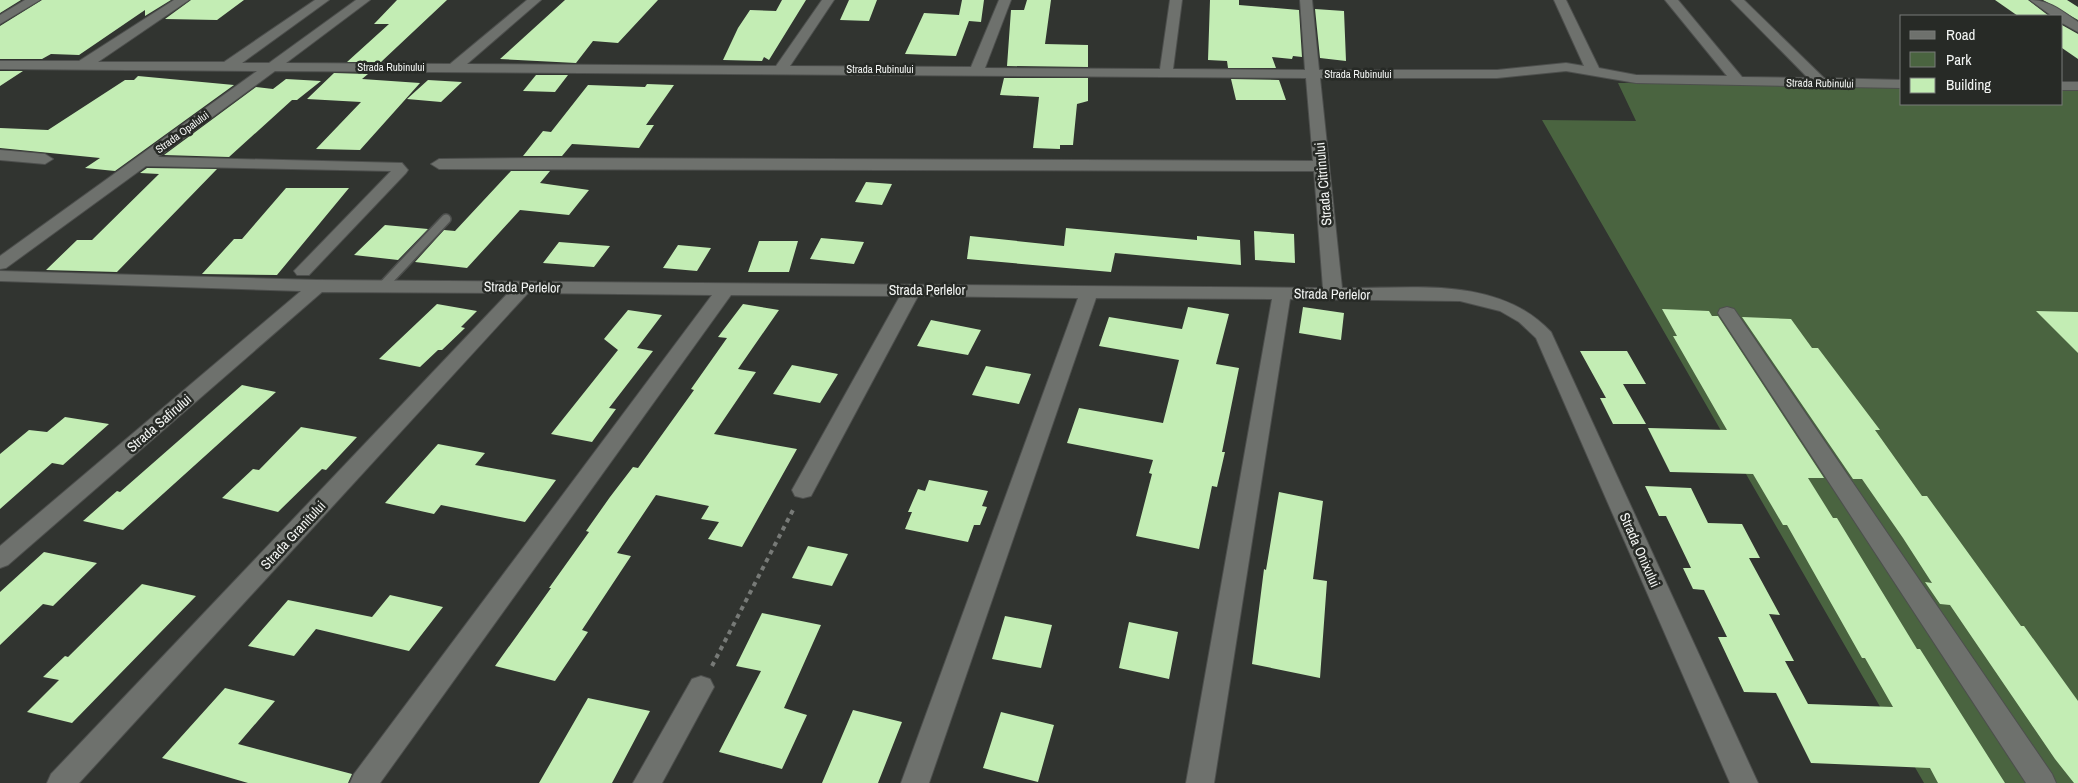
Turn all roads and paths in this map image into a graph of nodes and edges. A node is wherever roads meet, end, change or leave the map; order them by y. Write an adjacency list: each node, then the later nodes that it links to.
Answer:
1 (34, 0): 16 (street)
2 (184, 0): 19 (street)
3 (323, 0): 20 (street)
4 (364, 0): 21 (street, Strada Opalului)
5 (536, 0): 22 (street)
6 (828, 0): 23 (street)
7 (1005, 0): 24 (street)
8 (1176, 0): 26 (street)
9 (1306, 0): 27 (street, Strada Citrinului)
10 (1560, 0): 25 (street)
11 (1670, 0): 28 (street)
12 (1737, 0): 29 (street)
13 (2036, 0): 14 (street)
14 (2058, 15)
15 (2063, 18): 17 (street)
16 (0, 20)
17 (2078, 28)
18 (0, 65): 19 (street, Strada Rubinului)
19 (83, 65): 20 (street, Strada Rubinului)
20 (228, 66): 21 (street, Strada Rubinului)
21 (273, 67): 22 (street, Strada Rubinului); 35 (street, Strada Opalului)
22 (455, 67): 23 (street, Strada Rubinului)
23 (782, 68): 24 (street, Strada Rubinului)
24 (977, 70): 26 (street, Strada Rubinului)
25 (1593, 71): 27 (street, Strada Rubinului); 28 (street, Strada Rubinului)
26 (1166, 72): 27 (street, Strada Rubinului)
27 (1312, 74): 37 (street, Strada Citrinului)
28 (1738, 81): 29 (street, Strada Rubinului)
29 (1821, 83): 30 (street, Strada Rubinului)
30 (1900, 84)
31 (2063, 86): 32 (street)
32 (2078, 86)
33 (0, 155): 34 (street)
34 (46, 159)
35 (143, 161): 39 (street, Strada Opalului); 40 (street)
36 (440, 164): 37 (street)
37 (1322, 166): 49 (street, Strada Citrinului)
38 (446, 219): 43 (lane)
39 (0, 264)
40 (303, 271)
41 (0, 276): 42 (street, Strada Perlelor)
42 (318, 286): 43 (street, Strada Perlelor); 53 (street, Strada Safirului)
43 (383, 286): 44 (street, Strada Perlelor)
44 (524, 287): 45 (street, Strada Perlelor); 55 (street, Strada Granitului)
45 (726, 289): 46 (street, Strada Perlelor); 56 (street)
46 (912, 290): 47 (street, Strada Perlelor); 52 (street)
47 (1089, 292): 48 (street, Strada Perlelor); 58 (street)
48 (1282, 294): 49 (street, Strada Perlelor); 59 (street)
49 (1332, 294): 51 (street, Strada Perlelor)
50 (1727, 313): 61 (street)
51 (1530, 319): 60 (street, Strada Onixului)
52 (802, 490): 54 (path)
53 (0, 559)
54 (701, 686): 57 (street)
55 (62, 783)
56 (364, 783)
57 (648, 783)
58 (916, 783)
59 (1200, 783)
60 (1744, 783)
61 (2042, 783)

